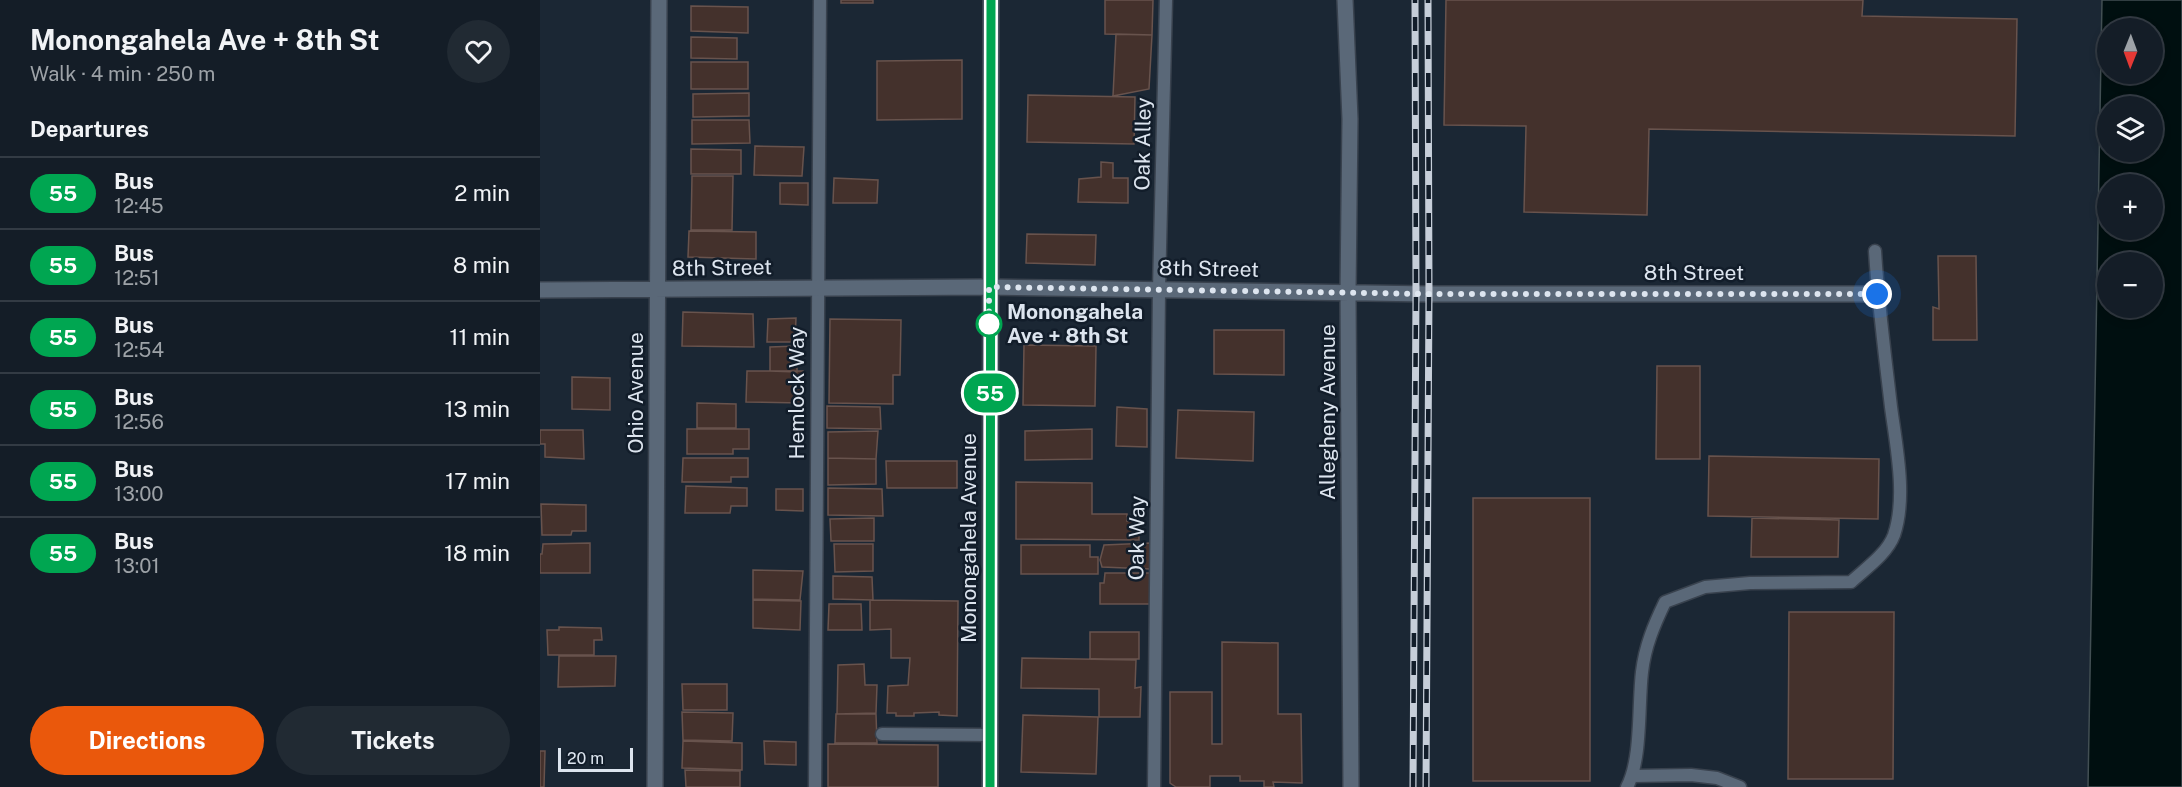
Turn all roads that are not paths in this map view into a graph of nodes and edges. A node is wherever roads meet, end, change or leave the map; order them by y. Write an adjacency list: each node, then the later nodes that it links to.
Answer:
1 (659, 0): 11 (street, Ohio Avenue)
2 (820, 0): 8 (lane, Hemlock Way)
3 (991, 0): 7 (street, Monongahela Avenue)
4 (1166, 0): 9 (lane, Oak Alley)
5 (1345, 0): 12 (street, Allegheny Avenue)
6 (1875, 251): 13 (lane)
7 (989, 287): 8 (street, 8th Street); 9 (street, 8th Street); 15 (street, Monongahela Avenue)
8 (817, 288): 11 (street, 8th Street); 18 (lane, Hemlock Way)
9 (1159, 289): 12 (street, 8th Street); 20 (lane, Oak Way)
10 (540, 290): 11 (street, 8th Street)
11 (658, 291): 17 (street, Ohio Avenue)
12 (1348, 292): 13 (street, 8th Street); 21 (street, Allegheny Avenue)
13 (1877, 294): 16 (lane)
14 (882, 734): 15 (lane)
15 (990, 735): 19 (street, Monongahela Avenue)
16 (1630, 782): 22 (lane)
17 (655, 787)
18 (815, 787)
19 (990, 787)
20 (1154, 787)
21 (1350, 787)
22 (1740, 787)

